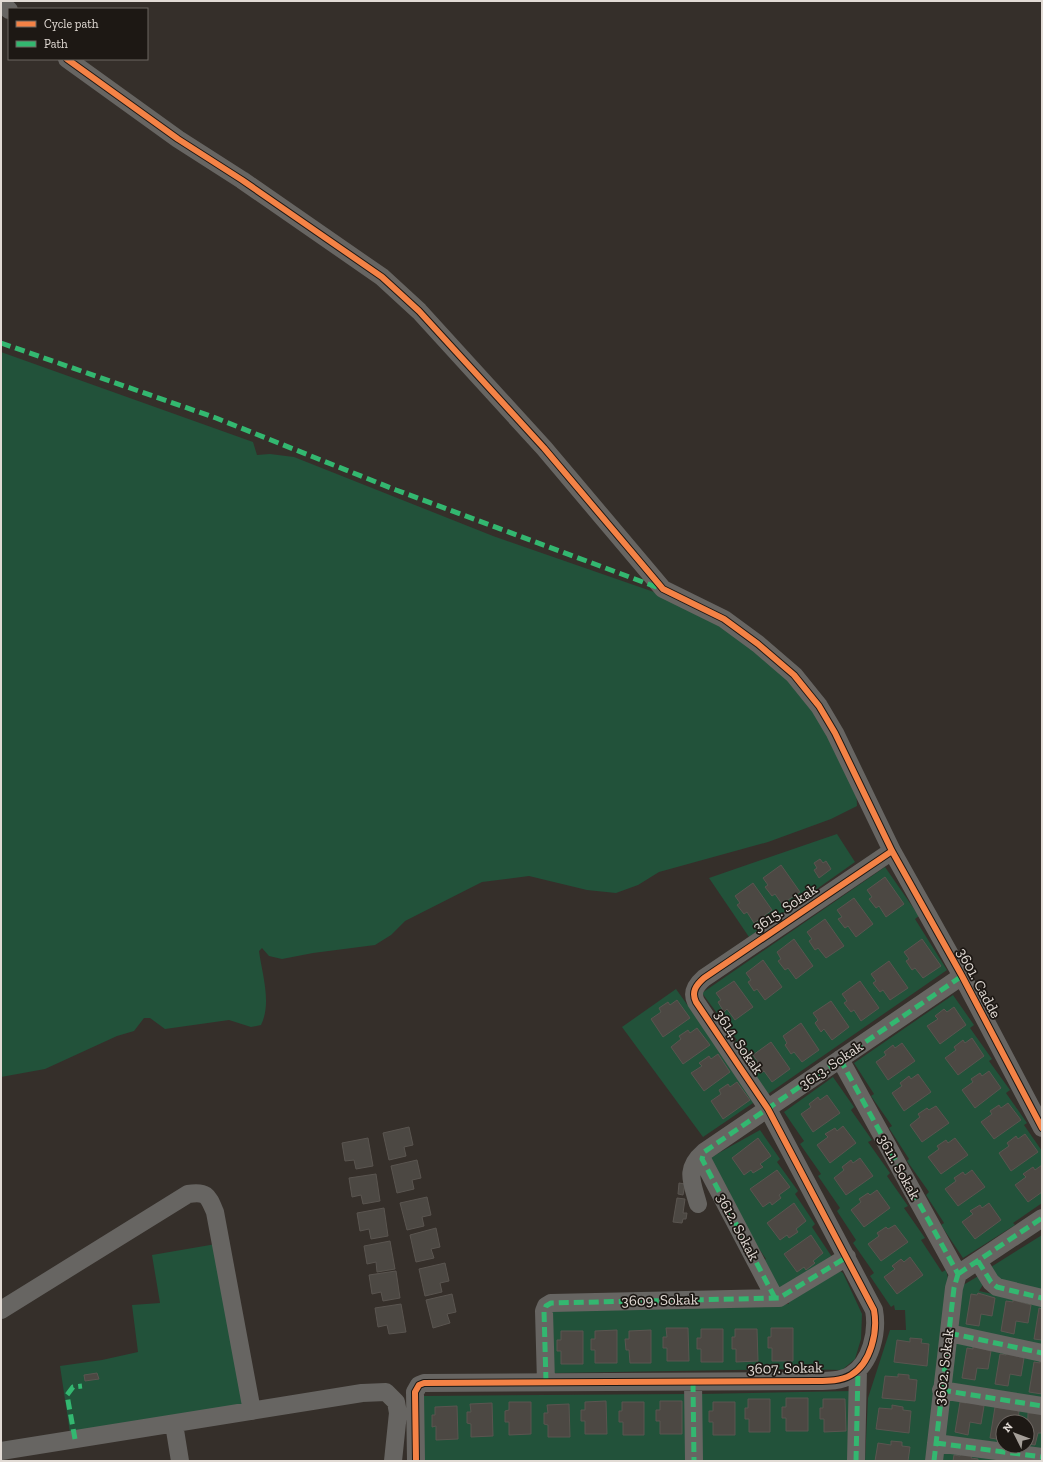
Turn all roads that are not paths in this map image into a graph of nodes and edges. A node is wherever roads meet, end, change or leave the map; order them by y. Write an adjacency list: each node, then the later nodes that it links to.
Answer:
1 (68, 60): 2 (street, 3601. Cadde)
2 (892, 851): 3 (street, 3601. Cadde); 4 (street, 3615. Sokak)
3 (962, 976): 5 (street, 3613. Sokak); 7 (street, 3601. Cadde)
4 (695, 988): 6 (street, 3614. Sokak)
5 (840, 1060): 6 (street, 3613. Sokak); 13 (street, 3611. Sokak)
6 (768, 1108): 8 (street, 3613. Sokak); 11 (street, 3607. Sokak)
7 (1042, 1128)
8 (703, 1154): 9 (street, 3613. Sokak); 14 (street, 3612. Sokak)
9 (698, 1204)
10 (1042, 1218): 12 (street)
11 (847, 1257): 14 (street); 19 (street, 3607. Sokak)
12 (978, 1261): 13 (street); 15 (street)
13 (958, 1274): 17 (street, 3602. Sokak)
14 (775, 1298): 20 (street, 3609. Sokak)
15 (1042, 1298)
16 (1, 1310): 24 (street)
17 (948, 1333): 18 (street); 22 (street, 3602. Sokak)
18 (1042, 1353)
19 (858, 1370): 21 (street, 3607. Sokak); 33 (street)
20 (546, 1382): 21 (street, 3607. Sokak); 31 (street, 3607. Sokak)
21 (692, 1382): 32 (street)
22 (941, 1390): 23 (street); 26 (street, 3602. Sokak)
23 (1042, 1406)
24 (252, 1411): 25 (street); 30 (street)
25 (174, 1424): 27 (street); 29 (street)
26 (936, 1443): 28 (street); 34 (street, 3602. Sokak)
27 (1, 1451)
28 (1042, 1457)
29 (180, 1461)
30 (393, 1461)
31 (416, 1461)
32 (694, 1461)
33 (856, 1461)
34 (934, 1461)

